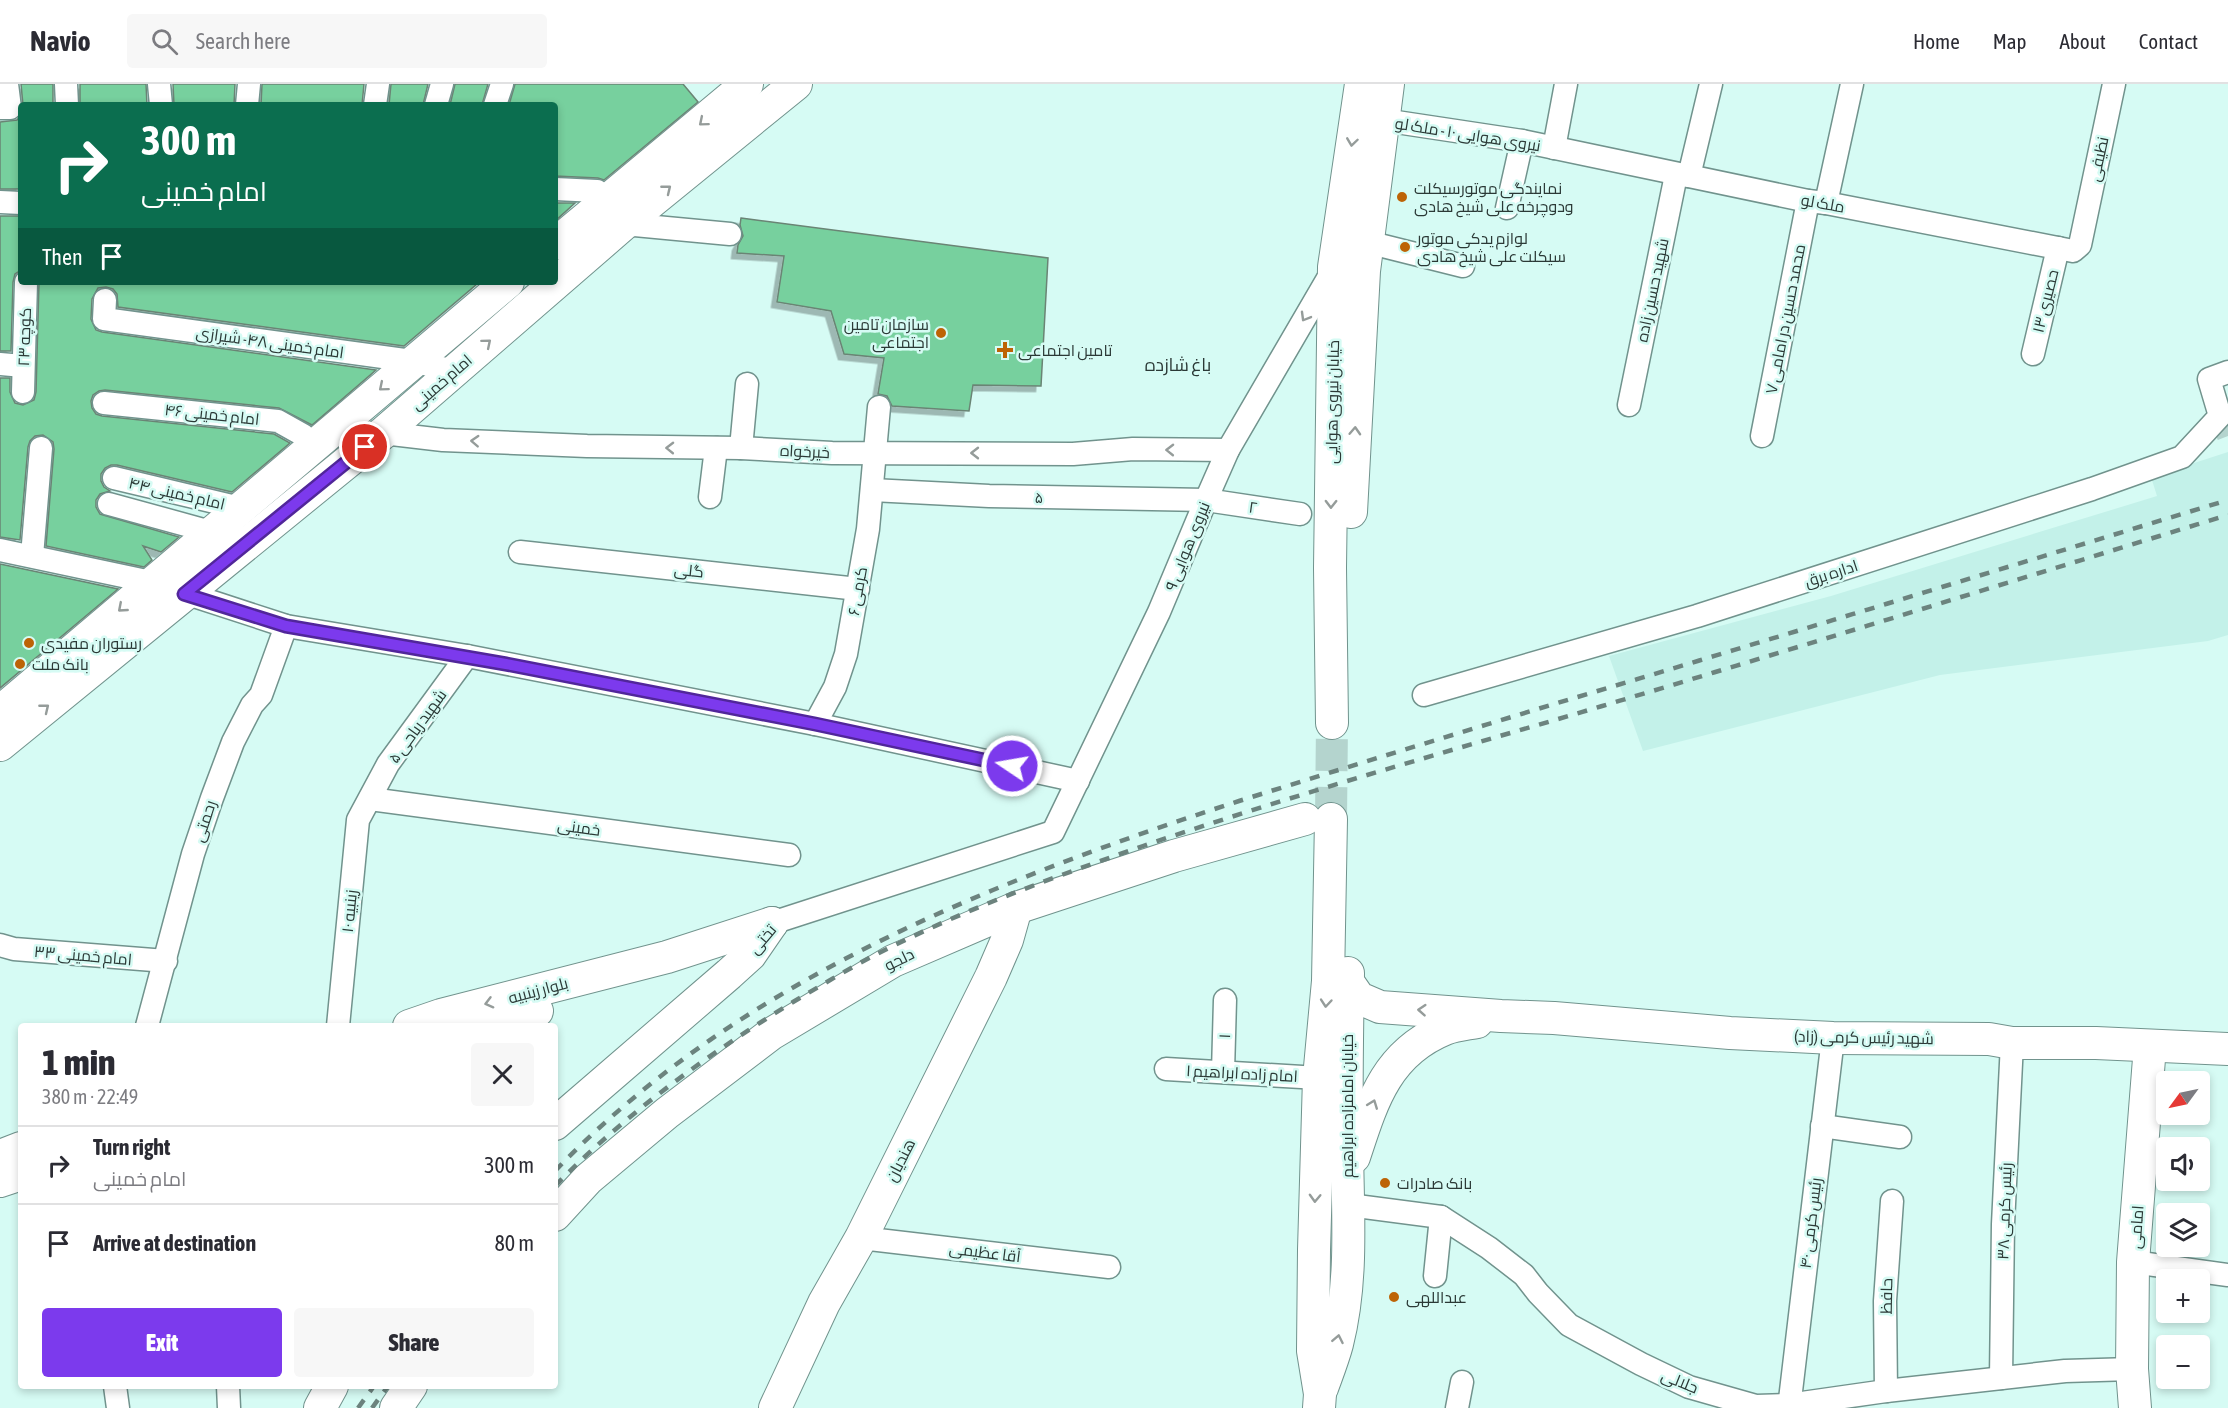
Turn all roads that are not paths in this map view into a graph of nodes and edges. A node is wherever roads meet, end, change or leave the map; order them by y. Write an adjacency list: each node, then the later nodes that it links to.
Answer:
1 (7, 84): 22 (street)
2 (66, 84): 16 (street)
3 (159, 84): 17 (street)
4 (249, 84): 18 (street)
5 (378, 84): 19 (street)
6 (442, 84): 20 (street)
7 (502, 84): 21 (street)
8 (747, 84): 32 (main road, امام خمینی, one-way to 32)
9 (796, 84): 32 (main road, امام خمینی, one-way to 9)
10 (1361, 84): 38 (main road, خیابان نیروی هوایی, one-way to 38)
11 (1388, 84): 23 (main road, خیابان نیروی هوایی)
12 (1566, 84): 25 (street)
13 (1711, 84): 26 (street, شهید حسین زاده)
14 (1852, 84): 29 (street, ۷ محمد حسین در امامی)
15 (2114, 84): 36 (street, نظیفی)
16 (67, 102)
17 (161, 102)
18 (247, 102)
19 (375, 102)
20 (437, 102)
21 (496, 102)
22 (0, 108)
23 (1383, 120): 24 (street, نیروی هوایی ۱۰ - ملک لو); 35 (main road, خیابان نیروی هوایی)
24 (1522, 141): 25 (street, نیروی هوایی ۱۰ - ملک لو); 31 (street)
25 (1554, 148): 26 (street, ملک لو)
26 (1683, 175): 29 (street, ملک لو); 53 (street, شهید حسین زاده)
27 (558, 189): 32 (street)
28 (0, 202): 30 (street)
29 (1817, 202): 36 (street, ملک لو); 56 (street, ۷ محمد حسین در امامی)
30 (18, 203)
31 (1507, 208)
32 (615, 213): 33 (street); 34 (main road, امام خمینی); 39 (main road, امام خمینی)
33 (730, 234)
34 (558, 242)
35 (1367, 242): 37 (street); 38 (main road, خیابان نیروی هوایی, one-way to 35)
36 (2058, 248): 44 (street, ۱۳ حصیری)
37 (1463, 266)
38 (1334, 267): 61 (street, نیروی هوایی ۹, one-way to 61)
39 (558, 273)
40 (26, 285): 47 (street, کوچه ۲۳)
41 (504, 285): 45 (main road, امام خمینی)
42 (546, 286): 48 (main road, امام خمینی, one-way to 42)
43 (105, 300): 45 (street, امام خمینی ۴۸- شیرازی)
44 (2032, 354)
45 (412, 362): 48 (street, امام خمینی ۴۸- شیرازی); 57 (main road, امام خمینی, one-way to 57)
46 (0, 364): 47 (street)
47 (23, 366): 51 (street, کوچه ۲۳)
48 (454, 371): 55 (main road, امام خمینی)
49 (2228, 372): 79 (street, اداره برق)
50 (747, 384): 60 (street)
51 (23, 392)
52 (104, 403): 57 (street, امام خمینی ۴۶)
53 (1629, 405)
54 (879, 407): 62 (street, کرمی ۶)
55 (382, 433): 59 (street, خیرخواه, one-way to 55); 76 (main road, امام خمینی)
56 (1762, 436)
57 (314, 445): 68 (main road, امام خمینی)
58 (41, 448): 73 (street)
59 (716, 448): 60 (street, خیرخواه); 65 (street)
60 (741, 448): 62 (street, خیرخواه)
61 (1228, 450): 62 (street, خیرخواه, one-way to 62); 66 (street, نیروی هوایی ۹)
62 (875, 452): 64 (street, کرمی ۶)
63 (114, 478): 68 (street, امام خمینی ۴۴)
64 (872, 490): 66 (street, ۵); 75 (street, کرمی ۶)
65 (710, 497)
66 (1206, 500): 69 (street, ۲); 83 (street, نیروی هوایی ۹)
67 (109, 504): 70 (street)
68 (240, 508): 70 (main road, امام خمینی)
69 (1300, 514)
70 (211, 532): 74 (main road, امام خمینی)
71 (0, 550): 73 (street)
72 (520, 552): 75 (street, گلی)
73 (32, 556): 74 (street)
74 (151, 582): 76 (street); 80 (main road, امام خمینی, one-way to 80)
75 (858, 589): 81 (street, کرمی ۶)
76 (184, 594): 77 (street); 82 (main road, امام خمینی, one-way to 76)
77 (286, 626): 78 (street); 92 (street, رحمتی)
78 (467, 656): 81 (street); 84 (street, ۵ شهید ریاحی)
79 (1424, 695)
80 (0, 712)
81 (815, 724): 83 (street)
82 (0, 745)
83 (1078, 781): 86 (street, نیروی هوایی ۹)
84 (370, 799): 87 (street, خمینی); 97 (street, زینبیه ۱۰)
85 (1329, 817): 88 (main road, دلجو); 93 (main road, خیابان امامزاده ابراهیم); 106 (main road, خیابان امامزاده ابراهیم, one-way to 106)
86 (1053, 832): 89 (street, تختی)
87 (789, 855)
88 (1016, 908): 116 (main road, دلجو); 119 (main road, هندیان)
89 (772, 922): 91 (main road, بلوار زینبیه); 107 (main road, تختی)
90 (0, 945): 92 (street, امام خمینی ۳۳)
91 (668, 957): 98 (main road, بلوار زینبیه, one-way to 98); 99 (main road, بلوار زینبیه)
92 (166, 962): 96 (street, رحمتی)
93 (1348, 982): 95 (main road, one-way to 93); 114 (main road, خیابان امامزاده ابراهیم)
94 (1225, 1000): 105 (street, ۱)
95 (1501, 1016): 100 (main road, شهید رئیس کرمی (زاد)); 114 (main road, one-way to 95)
96 (148, 1023)
97 (338, 1023)
98 (418, 1023)
99 (499, 1023)
100 (1833, 1038): 101 (main road, شهید رئیس کرمی (زاد)); 108 (street, رئیس کرمی ۴۰)
101 (2012, 1043): 102 (main road, شهید رئیس کرمی (زاد)); 126 (street, رئیس کرمی ۳۸)
102 (2150, 1046): 103 (main road, شهید رئیس کرمی (زاد)); 121 (main road, امامی)
103 (2228, 1049)
104 (1166, 1069): 105 (street, امام زاده ابراهیم ۱)
105 (1223, 1072): 106 (street, امام زاده ابراهیم ۱)
106 (1319, 1078): 120 (main road, خیابان امامزاده ابراهیم, one-way to 120)
107 (558, 1121)
108 (1822, 1126): 109 (street); 134 (street, رئیس کرمی ۴۰)
109 (1900, 1137)
110 (18, 1149): 111 (main road)
111 (0, 1156)
112 (18, 1175): 113 (main road)
113 (0, 1181)
114 (1348, 1192): 117 (street, جلالی); 118 (main road, خیابان امامزاده ابراهیم)
115 (1892, 1201): 132 (street, حافظ)
116 (558, 1212)
117 (1441, 1217): 124 (street); 134 (street, جلالی)
118 (1349, 1236): 120 (main road); 133 (main road, خیابان امامزاده ابراهیم, one-way to 118)
119 (861, 1238): 122 (street, آقا عظیمی); 140 (main road, هندیان)
120 (1314, 1250): 133 (main road, خیابان امامزاده ابراهیم)
121 (2133, 1262): 123 (street); 125 (main road, امامی)
122 (1108, 1267)
123 (2228, 1275)
124 (1435, 1276)
125 (2132, 1369): 126 (street, جلالی); 135 (main road, امامی)
126 (2001, 1378): 132 (street, جلالی)
127 (1462, 1382): 141 (street)
128 (115, 1389): 136 (street)
129 (228, 1389): 137 (street)
130 (331, 1389): 138 (main road)
131 (409, 1389): 139 (main road)
132 (1886, 1391): 134 (street, جلالی)
133 (1319, 1401)
134 (1788, 1406)
135 (2140, 1407)
136 (118, 1408)
137 (229, 1408)
138 (320, 1408)
139 (396, 1408)
140 (775, 1408)
141 (1457, 1408)

